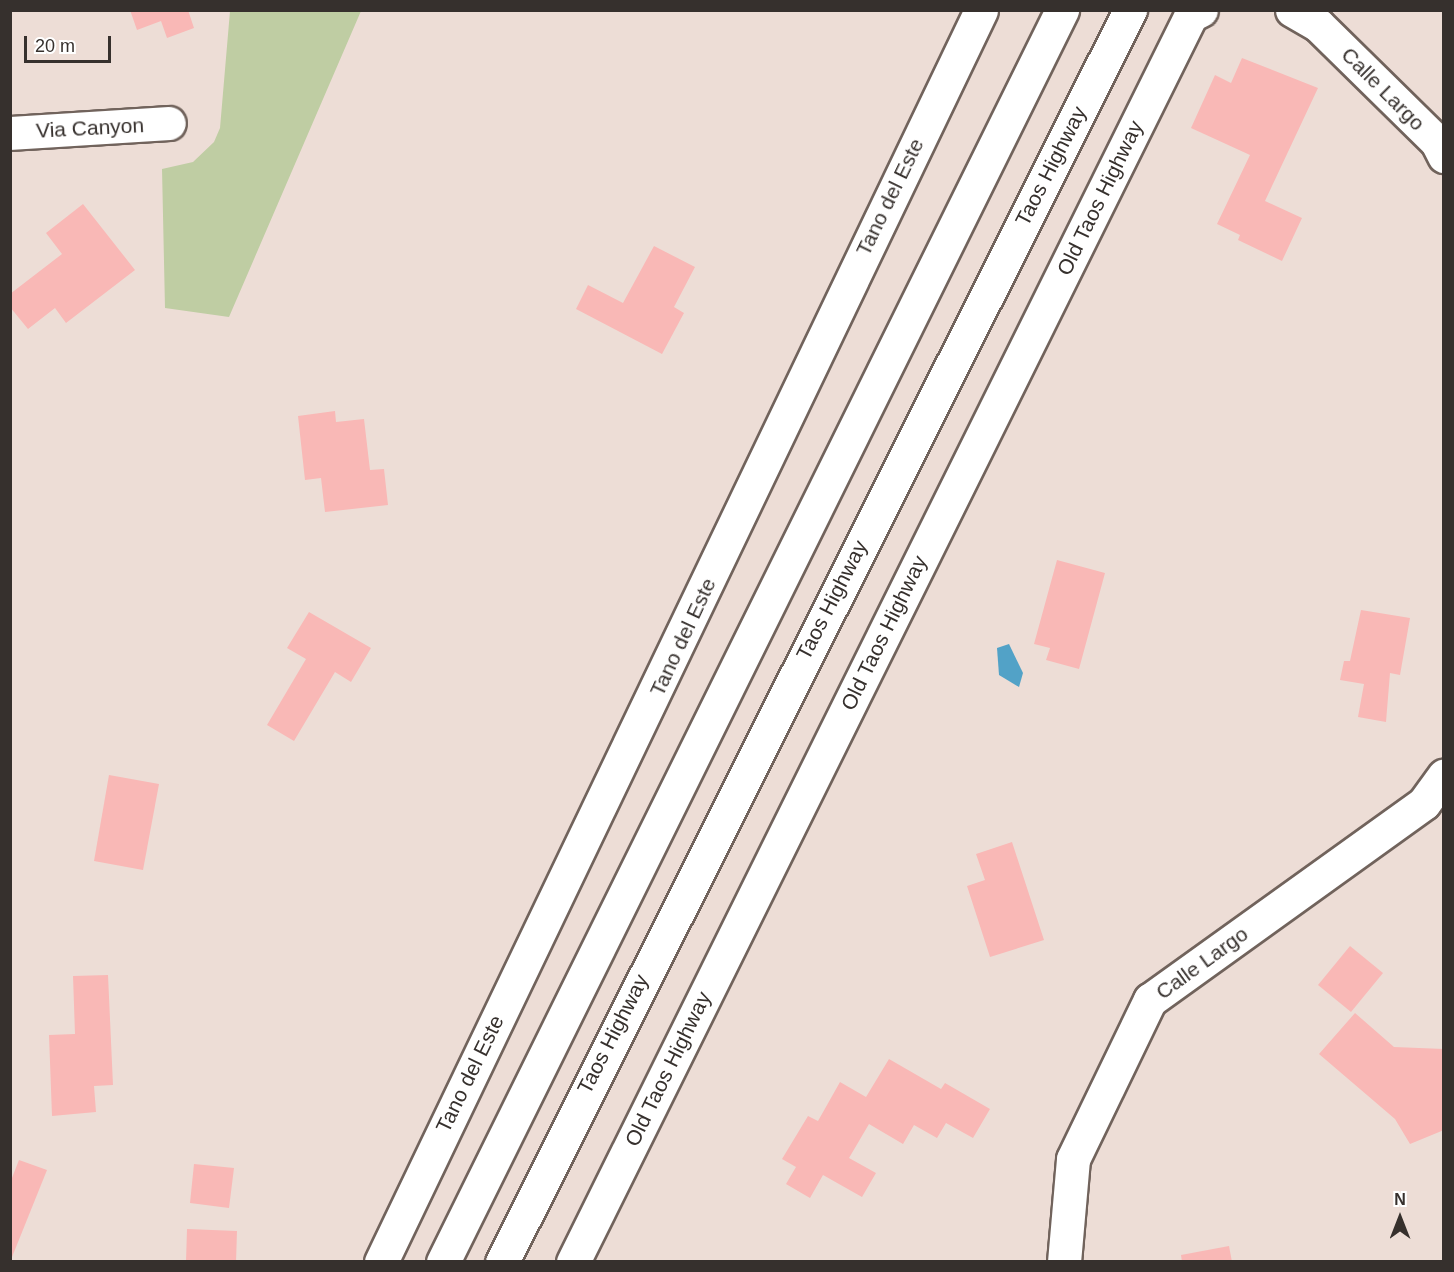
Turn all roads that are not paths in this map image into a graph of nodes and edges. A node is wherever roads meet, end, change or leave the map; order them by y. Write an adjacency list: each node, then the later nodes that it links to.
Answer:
1 (981, 10): 10 (main road, Tano del Este)
2 (1062, 10): 11 (main road)
3 (1130, 10): 12 (main road, Taos Highway)
4 (1201, 10): 13 (main road, Old Taos Highway)
5 (1305, 18): 8 (main road, Calle Largo)
6 (169, 123): 7 (main road, Via Canyon)
7 (10, 133)
8 (1443, 156)
9 (1443, 776): 14 (main road, Calle Largo)
10 (381, 1262)
11 (443, 1262)
12 (502, 1262)
13 (573, 1262)
14 (1064, 1262)

